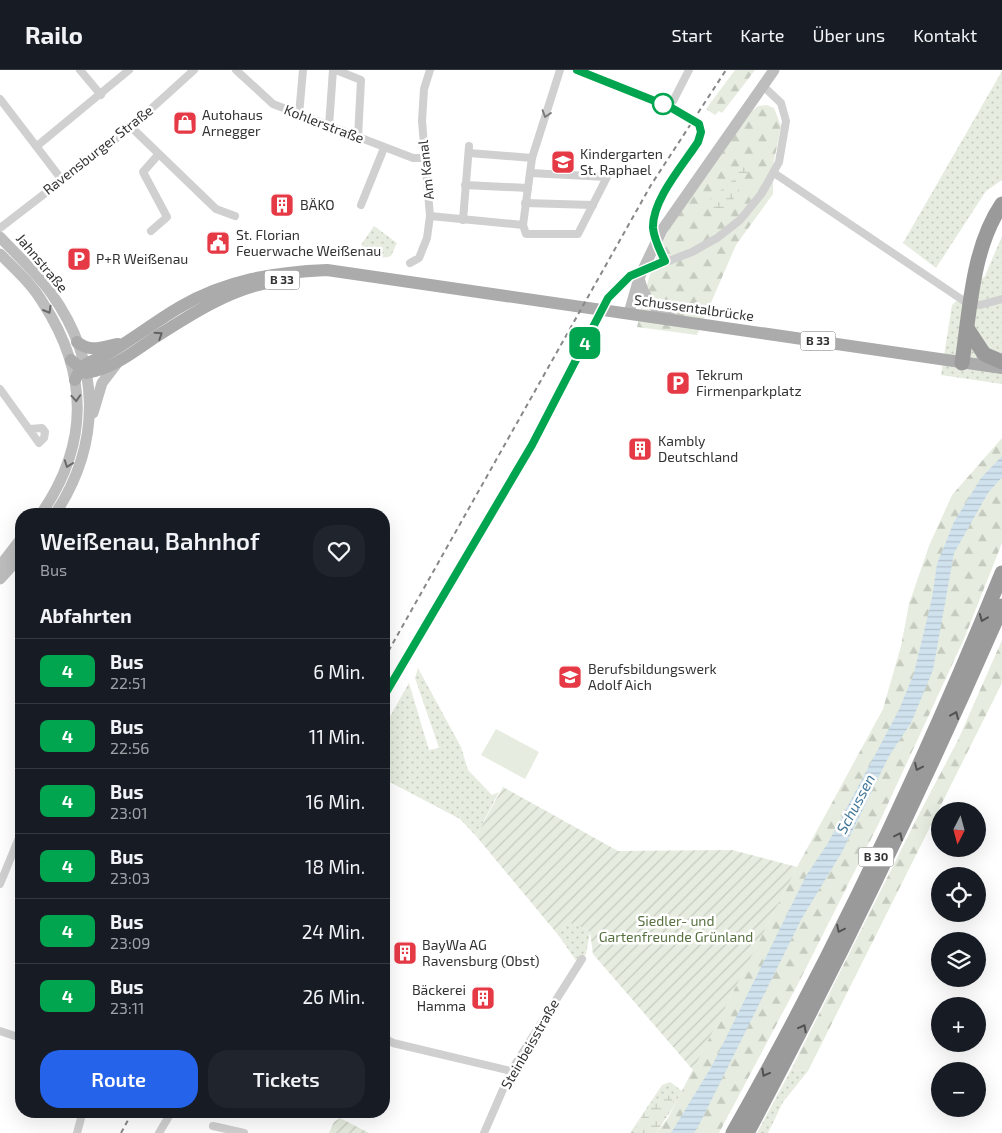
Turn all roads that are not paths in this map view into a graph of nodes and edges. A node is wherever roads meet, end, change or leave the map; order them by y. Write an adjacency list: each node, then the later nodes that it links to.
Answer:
1 (80, 70): 13 (street)
2 (129, 70): 13 (street)
3 (194, 70): 17 (street, Ravensburger Straße)
4 (236, 70): 15 (street, Kohlerstraße)
5 (304, 70): 15 (street)
6 (334, 70): 16 (street); 18 (street)
7 (430, 70): 22 (street, Am Kanal)
8 (560, 70): 23 (street, one-way to 23)
9 (578, 70): 10 (street)
10 (688, 70)
11 (774, 70): 12 (main road)
12 (763, 86): 25 (street); 45 (main road)
13 (100, 95): 19 (street)
14 (0, 99): 19 (street)
15 (299, 115): 16 (street, Kohlerstraße)
16 (329, 126): 18 (street, Kohlerstraße)
17 (131, 127): 21 (street); 26 (street, Ravensburger Straße)
18 (358, 137): 20 (street, Kohlerstraße)
19 (37, 146): 26 (street)
20 (384, 148): 22 (street, Kohlerstraße); 31 (street)
21 (158, 155): 33 (street); 39 (street)
22 (423, 158): 34 (street, Am Kanal)
23 (532, 158): 24 (street); 27 (street)
24 (530, 173): 28 (street); 32 (street)
25 (774, 173): 46 (street); 68 (street)
26 (62, 180): 38 (street, Ravensburger Straße)
27 (465, 185): 28 (street); 35 (street)
28 (528, 188): 29 (street)
29 (525, 203): 32 (street); 37 (street)
30 (1002, 204): 41 (highway)
31 (361, 205)
32 (592, 205): 37 (street)
33 (235, 216)
34 (430, 216): 35 (street); 43 (street, Am Kanal)
35 (462, 220): 37 (street)
36 (1002, 223): 41 (highway)
37 (523, 225)
38 (0, 228)
39 (151, 231)
40 (0, 237): 50 (main road, Jahnstraße)
41 (982, 251): 49 (highway)
42 (0, 254): 56 (main road, Jahnstraße, one-way to 56)
43 (410, 263)
44 (349, 274): 47 (main road, Schussentalbrücke / B 33); 51 (main road, B 33); 52 (main road, B 33, one-way to 44)
45 (639, 278): 47 (main road); 48 (main road)
46 (1002, 299)
47 (629, 313): 48 (main road, Schussentalbrücke / B 33)
48 (674, 320): 54 (main road, Schussentalbrücke / B 33)
49 (967, 328): 53 (highway); 54 (highway)
50 (77, 342): 51 (main road, B 33); 56 (main road, Jahnstraße)
51 (125, 342): 56 (main road, B 33)
52 (118, 362): 56 (main road, B 33); 58 (main road, B 33)
53 (1002, 362)
54 (962, 363): 55 (main road, Schussentalbrücke / B 33)
55 (1002, 368)
56 (79, 369): 58 (main road, Jahnstraße); 60 (main road, Jahnstraße, one-way to 60)
57 (0, 389): 59 (street)
58 (91, 419): 61 (main road, Jahnstraße)
59 (30, 429)
60 (45, 508)
61 (58, 508)
62 (15, 547): 64 (main road)
63 (15, 563): 66 (main road)
64 (0, 566)
65 (1002, 573): 83 (highway, B 30, one-way to 83)
66 (0, 579)
67 (1002, 606): 84 (highway, B 30, one-way to 67)
68 (390, 686)
69 (15, 848): 70 (street)
70 (0, 884)
71 (582, 959): 75 (street, Steinbeisstraße)
72 (0, 1031): 73 (street)
73 (15, 1036)
74 (390, 1041): 75 (street)
75 (511, 1071): 82 (street, Steinbeisstraße)
76 (81, 1118): 79 (street)
77 (168, 1118): 80 (street)
78 (213, 1126): 81 (street)
79 (77, 1133)
80 (159, 1133)
81 (244, 1133)
82 (484, 1133)
83 (733, 1133)
84 (747, 1133)

